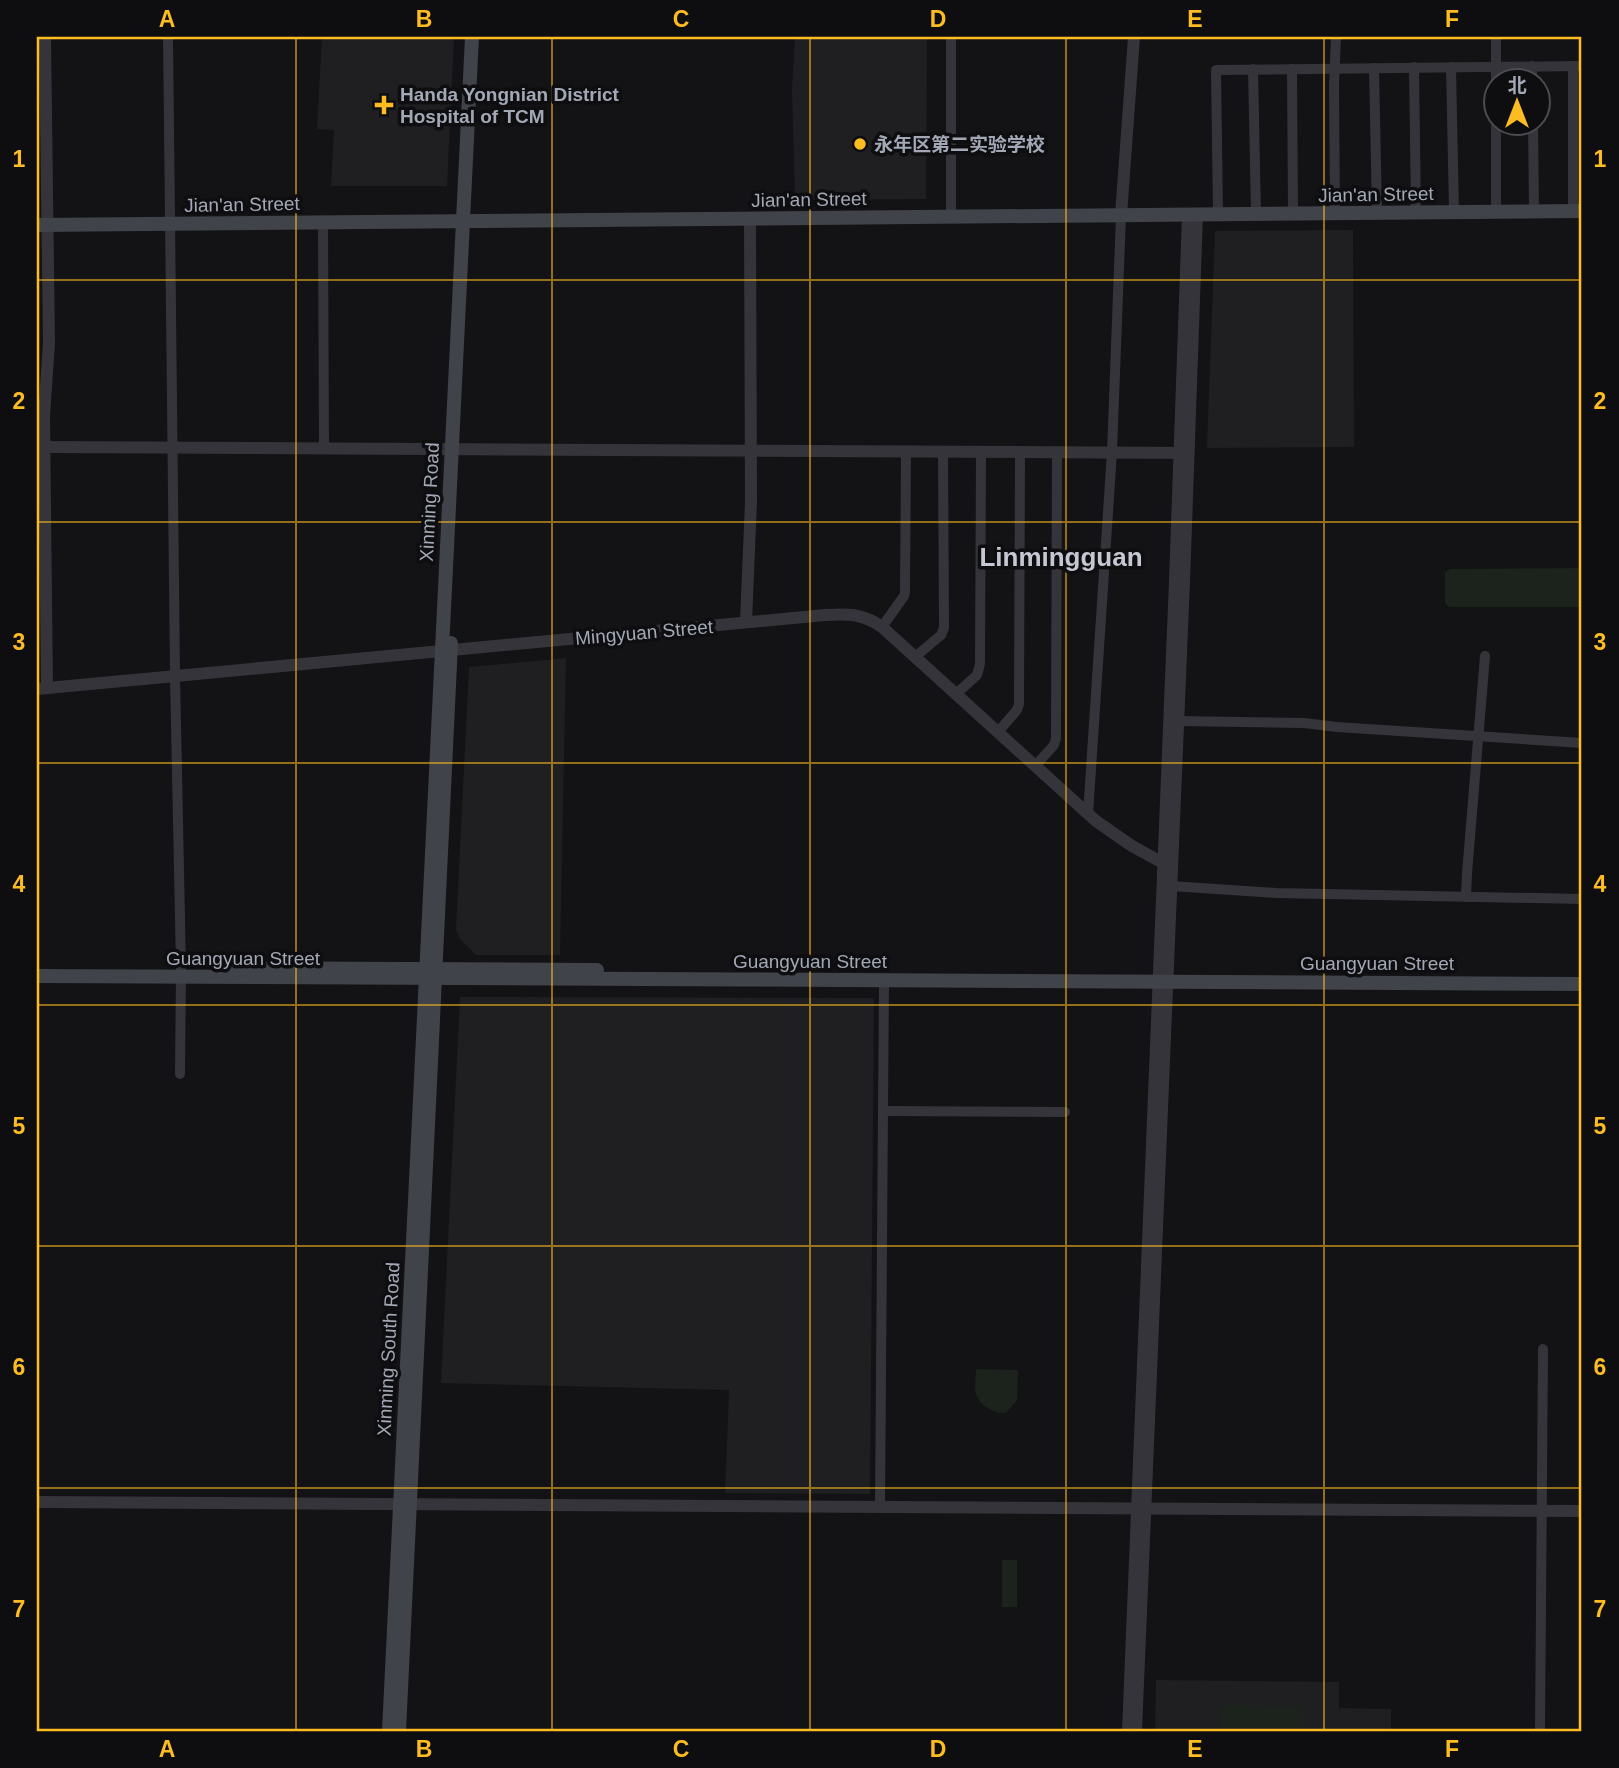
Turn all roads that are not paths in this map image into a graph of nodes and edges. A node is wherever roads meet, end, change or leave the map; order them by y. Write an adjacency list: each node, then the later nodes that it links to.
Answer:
1 (45, 37): 38 (street)
2 (168, 37): 37 (street)
3 (472, 37): 35 (main road, Xinming Road)
4 (481, 37): 35 (main road, Xinming Road)
5 (951, 37): 33 (street)
6 (1134, 37): 31 (street)
7 (1336, 37): 15 (street)
8 (1496, 37): 10 (street)
9 (1482, 66): 14 (street)
10 (1495, 66)
11 (1552, 66): 12 (street)
12 (1577, 66): 21 (street)
13 (1414, 67): 14 (street); 16 (street); 27 (street)
14 (1451, 67): 22 (street)
15 (1334, 68): 16 (street); 18 (street); 25 (street)
16 (1374, 68): 26 (street)
17 (1253, 69): 18 (street); 28 (street); 29 (street)
18 (1292, 69): 30 (street)
19 (1495, 136): 23 (street)
20 (1533, 136): 24 (street)
21 (1578, 211): 24 (main road, Jian'an Street)
22 (1454, 212): 23 (main road, Jian'an Street); 27 (main road, Jian'an Street)
23 (1496, 212): 24 (main road, Jian'an Street)
24 (1534, 212)
25 (1335, 213): 26 (main road, Jian'an Street); 30 (main road, Jian'an Street)
26 (1377, 213): 27 (main road, Jian'an Street)
27 (1416, 213)
28 (1218, 214): 29 (main road, Jian'an Street); 32 (main road, Jian'an Street)
29 (1256, 214): 30 (main road, Jian'an Street)
30 (1293, 214)
31 (1121, 215): 32 (main road, Jian'an Street); 33 (main road, Jian'an Street); 49 (street)
32 (1193, 215): 50 (street)
33 (951, 217): 34 (main road, Jian'an Street)
34 (750, 219): 35 (main road, Jian'an Street); 43 (street)
35 (467, 221): 36 (main road, Jian'an Street); 42 (main road, Xinming Road)
36 (323, 222): 37 (main road, Jian'an Street); 41 (street)
37 (170, 224): 38 (main road, Jian'an Street); 40 (street)
38 (42, 225): 39 (street)
39 (44, 447): 40 (street); 57 (street)
40 (172, 448): 41 (street); 56 (street)
41 (324, 449): 42 (street)
42 (456, 449): 43 (street); 53 (main road, Xinming Road)
43 (750, 451): 44 (street); 51 (street)
44 (906, 451): 45 (street); 52 (street)
45 (943, 452): 46 (street); 55 (street)
46 (981, 452): 47 (street); 58 (street)
47 (1020, 452): 48 (street); 60 (street)
48 (1057, 452): 49 (street); 63 (street)
49 (1112, 453): 50 (street); 64 (street)
50 (1184, 453): 59 (street); 65 (street)
51 (747, 622): 52 (street, Mingyuan Street); 53 (street, Mingyuan Street)
52 (882, 627): 55 (street, Mingyuan Street)
53 (446, 650): 56 (street, Mingyuan Street); 71 (main road, Xinming Road)
54 (1485, 656): 61 (street)
55 (915, 657): 58 (street, Mingyuan Street)
56 (175, 675): 57 (street, Mingyuan Street); 70 (street)
57 (42, 688)
58 (957, 694): 60 (street, Mingyuan Street)
59 (1178, 722): 61 (street); 66 (street)
60 (998, 732): 63 (street, Mingyuan Street)
61 (1479, 736): 62 (street); 67 (street)
62 (1582, 743)
63 (1035, 766): 64 (street, Mingyuan Street)
64 (1088, 814): 65 (street, Mingyuan Street)
65 (1163, 863): 74 (street)
66 (1171, 886): 67 (street); 74 (street)
67 (1466, 897): 68 (street)
68 (1582, 900)
69 (37, 967): 70 (main road, Guangyuan Street)
70 (181, 973): 71 (main road, Guangyuan Street); 73 (main road, Guangyuan Street); 77 (street)
71 (431, 974): 74 (main road, Guangyuan Street); 75 (main road, Guangyuan Street); 82 (main road, Xinming South Road)
72 (1582, 975): 74 (main road, Guangyuan Street)
73 (37, 976)
74 (1163, 976): 75 (main road, Guangyuan Street); 76 (main road, Guangyuan Street); 84 (street)
75 (884, 980): 78 (street)
76 (1582, 984)
77 (180, 1074)
78 (883, 1111): 79 (street); 83 (street)
79 (1065, 1112)
80 (1543, 1349): 85 (street)
81 (37, 1502): 82 (street)
82 (405, 1503): 83 (street); 87 (main road, Xinming South Road); 88 (main road, Xinming South Road)
83 (880, 1506): 84 (street)
84 (1141, 1508): 85 (street); 89 (street); 90 (street)
85 (1542, 1511): 86 (street); 91 (street)
86 (1582, 1511)
87 (389, 1731)
88 (399, 1731)
89 (1128, 1731)
90 (1136, 1731)
91 (1540, 1731)

